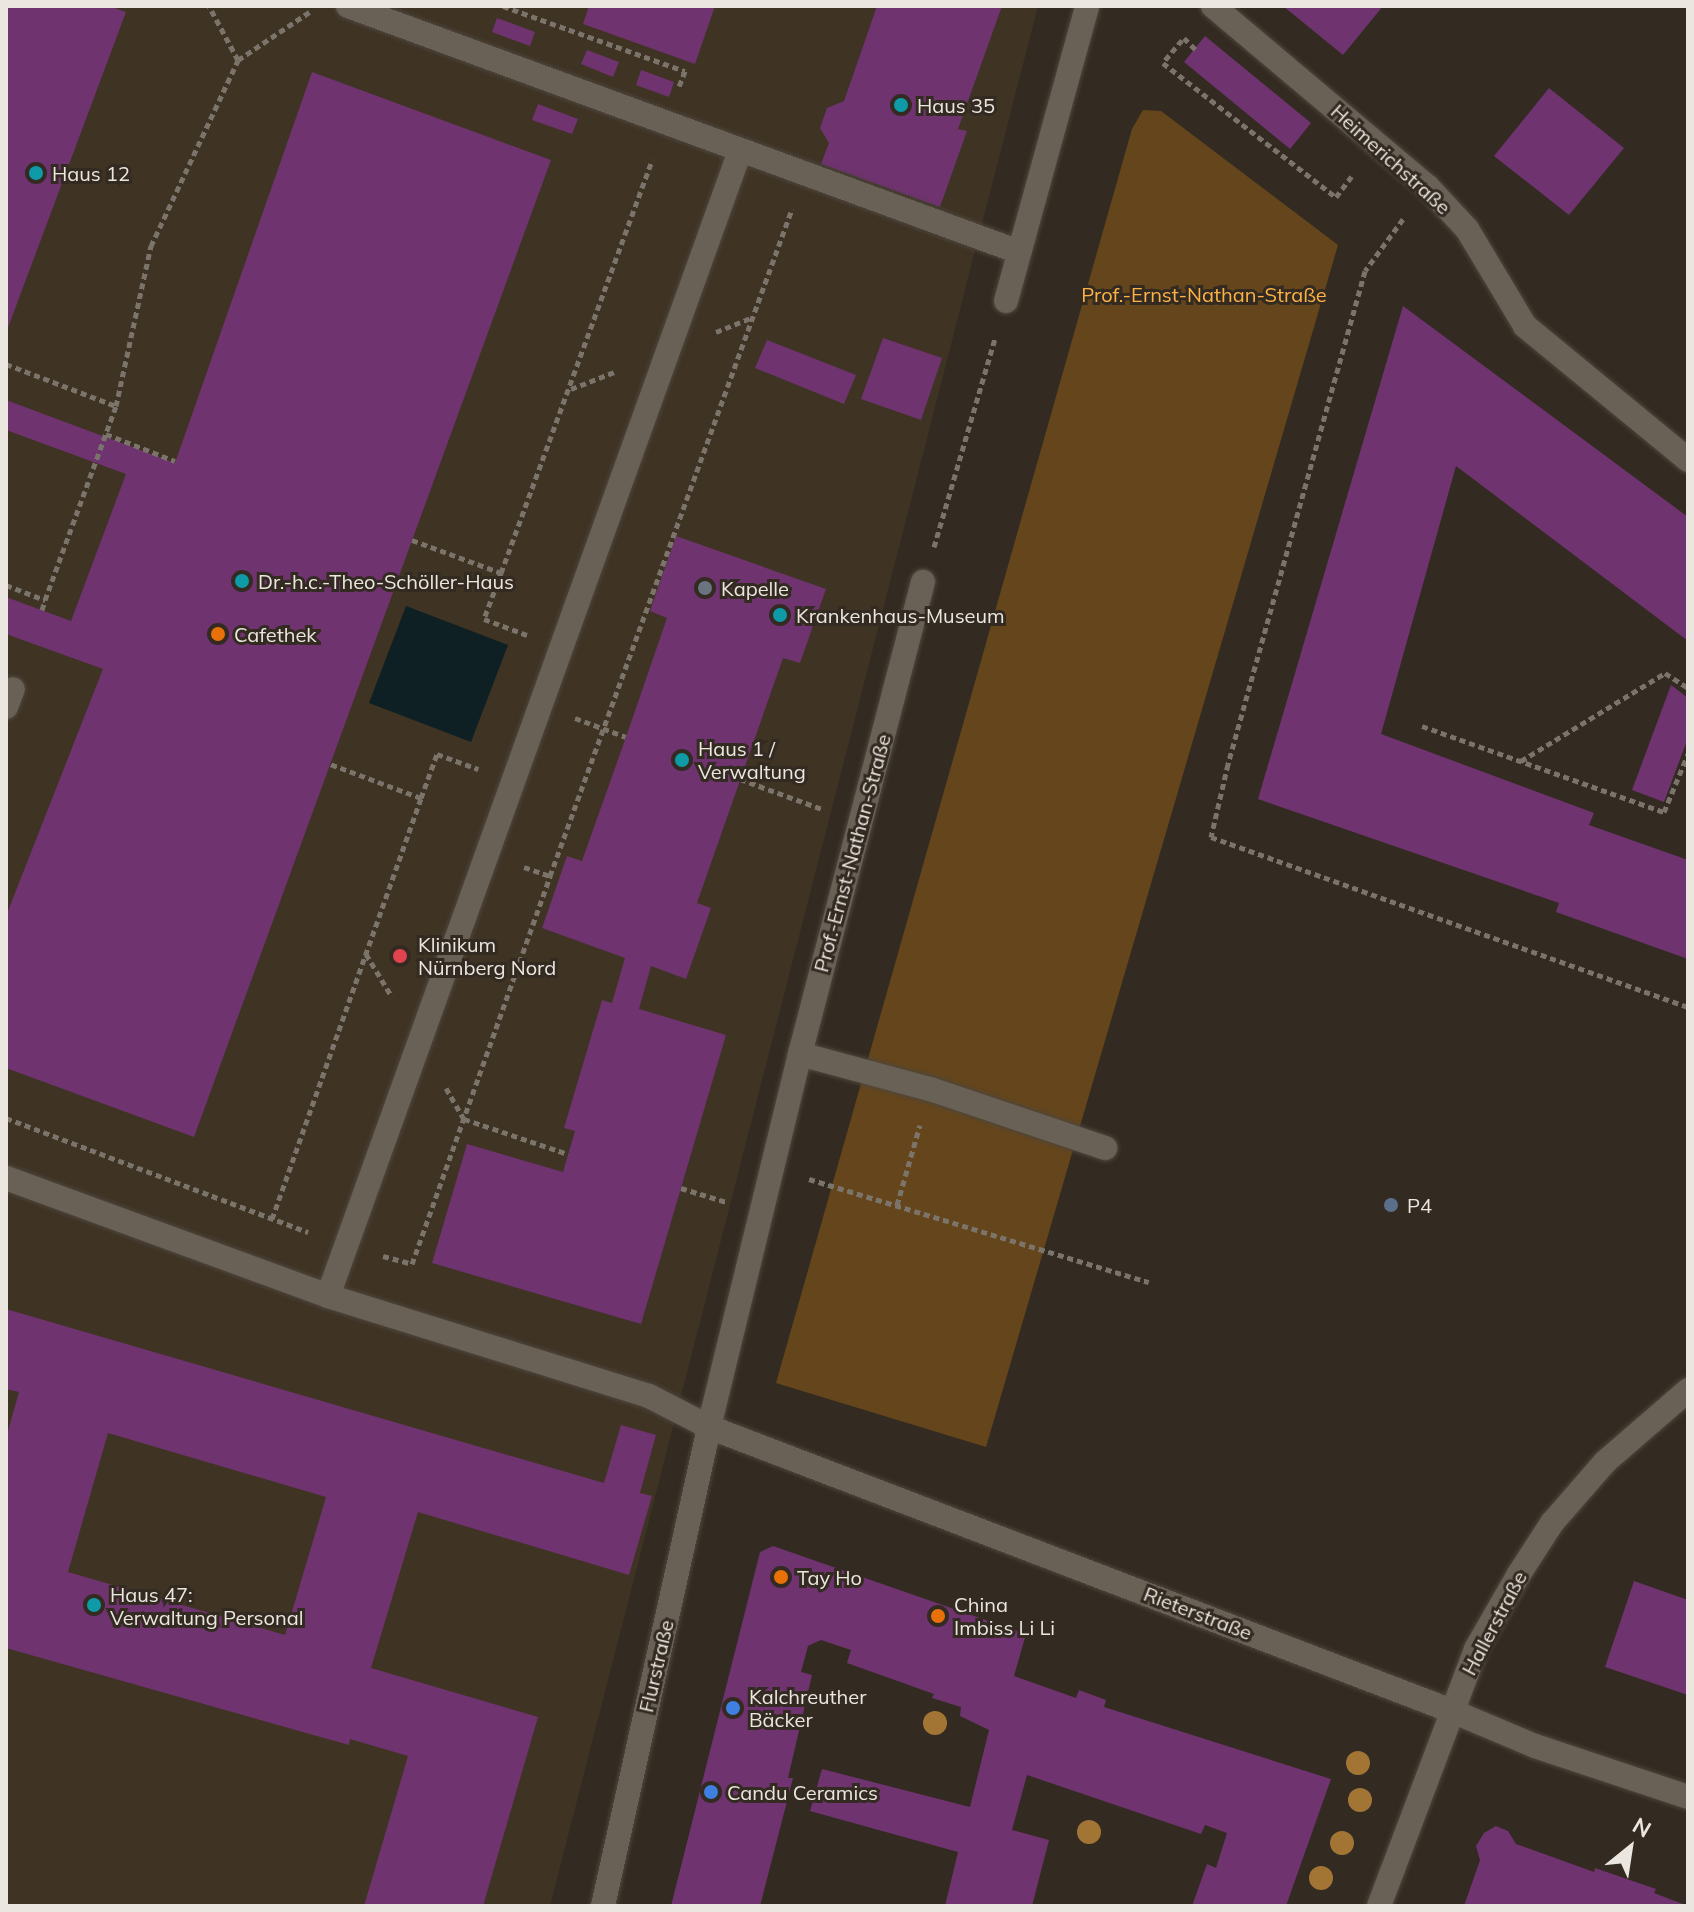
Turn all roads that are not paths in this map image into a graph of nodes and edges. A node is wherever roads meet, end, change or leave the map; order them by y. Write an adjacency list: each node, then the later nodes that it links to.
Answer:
1 (348, 6): 4 (street)
2 (1087, 6): 5 (street)
3 (1213, 6): 7 (street, Heimerichstraße)
4 (740, 151): 5 (street); 12 (street)
5 (1019, 252): 6 (street)
6 (1006, 301)
7 (1688, 460)
8 (923, 582): 9 (street, Prof.-Ernst-Nathan-Straße)
9 (800, 1054): 10 (street); 14 (street, Prof.-Ernst-Nathan-Straße)
10 (1105, 1148)
11 (6, 1178): 12 (street, Rieterstraße)
12 (328, 1296): 14 (street, Rieterstraße)
13 (1688, 1390): 15 (street, Hallerstraße)
14 (709, 1427): 15 (street, Rieterstraße); 17 (street, Flurstraße)
15 (1452, 1711): 16 (street, Rieterstraße); 18 (street, Hallerstraße)
16 (1688, 1797)
17 (603, 1906)
18 (1379, 1906)

